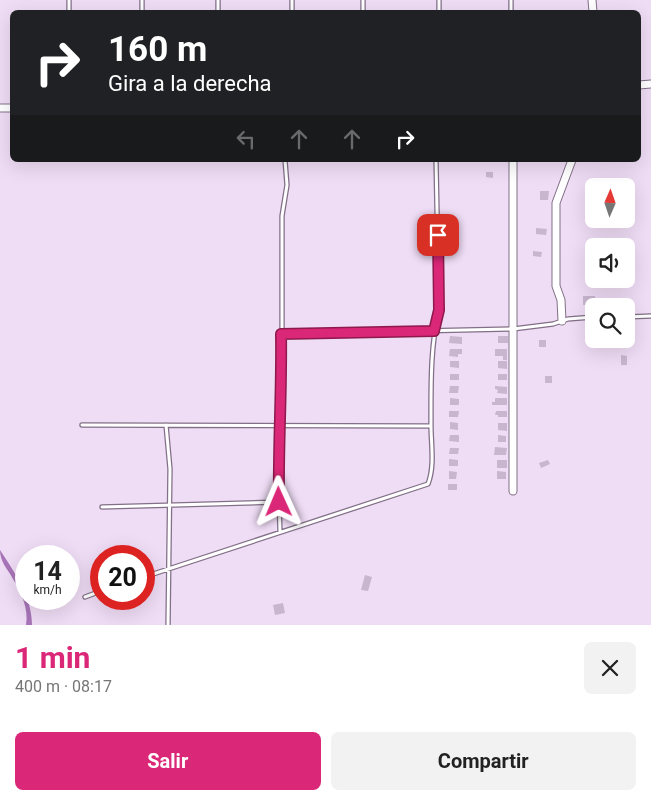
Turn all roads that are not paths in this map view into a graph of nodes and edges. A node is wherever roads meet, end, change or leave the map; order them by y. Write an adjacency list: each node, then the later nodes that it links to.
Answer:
1 (285, 162): 11 (lane)
2 (436, 162): 10 (lane)
3 (513, 162): 9 (street)
4 (571, 162): 8 (street)
5 (651, 316): 6 (lane)
6 (635, 317)
7 (585, 318): 8 (lane)
8 (562, 321): 9 (lane)
9 (513, 329): 10 (lane); 16 (street)
10 (434, 331): 11 (lane); 15 (lane)
11 (281, 334): 14 (lane)
12 (82, 425): 13 (lane)
13 (166, 425): 14 (lane); 18 (lane)
14 (281, 426): 15 (lane); 17 (lane)
15 (431, 426): 20 (lane)
16 (513, 491)
17 (279, 502): 18 (lane); 20 (lane)
18 (170, 506): 19 (lane); 21 (lane)
19 (102, 507)
20 (280, 532): 21 (lane)
21 (170, 568): 22 (lane); 25 (lane)
22 (155, 573)
23 (90, 595): 24 (lane)
24 (85, 597)
25 (168, 625)

